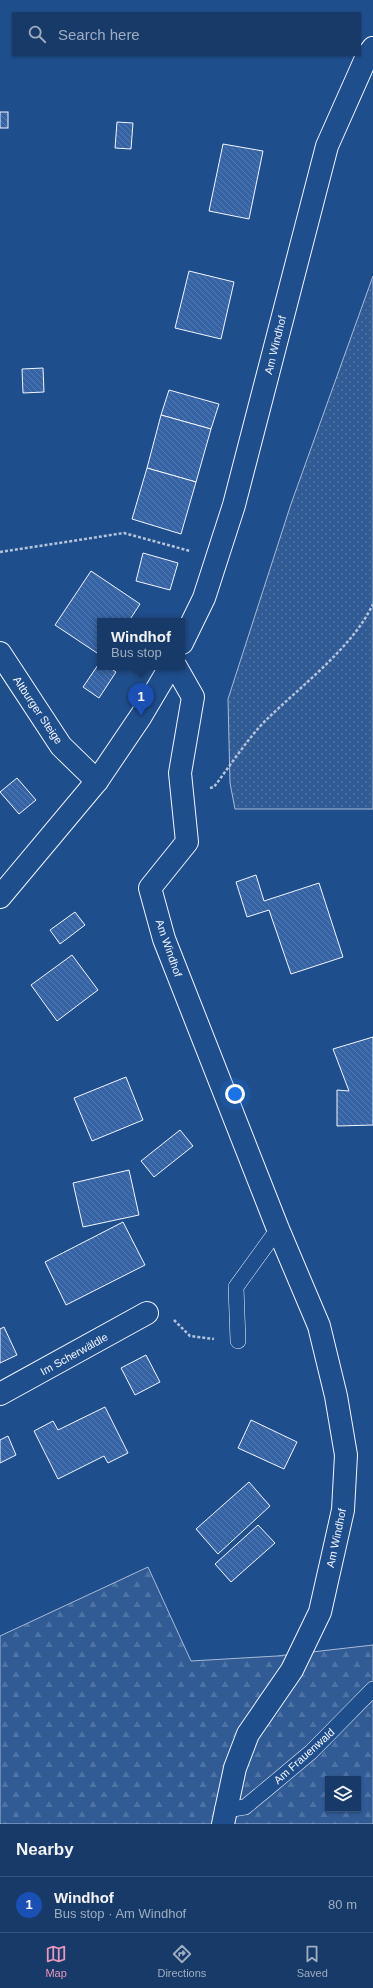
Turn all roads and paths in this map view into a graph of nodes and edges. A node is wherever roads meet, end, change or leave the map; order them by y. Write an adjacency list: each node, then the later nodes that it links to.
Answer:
1 (373, 48): 3 (street, Am Windhof)
2 (0, 552): 3 (path)
3 (217, 559): 5 (street, Am Windhof)
4 (373, 604): 10 (path)
5 (185, 637)
6 (0, 653): 9 (street, Altburger Steige)
7 (168, 670): 9 (street)
8 (178, 670): 10 (street, Am Windhof)
9 (97, 781): 11 (street)
10 (182, 788): 12 (street, Am Windhof)
11 (0, 897)
12 (278, 1229): 15 (lane); 18 (street, Am Windhof)
13 (147, 1314): 16 (street, Im Scherwäldle)
14 (172, 1318): 15 (path)
15 (238, 1342)
16 (0, 1394)
17 (373, 1689): 18 (lane, Am Frauenwald)
18 (225, 1817)

